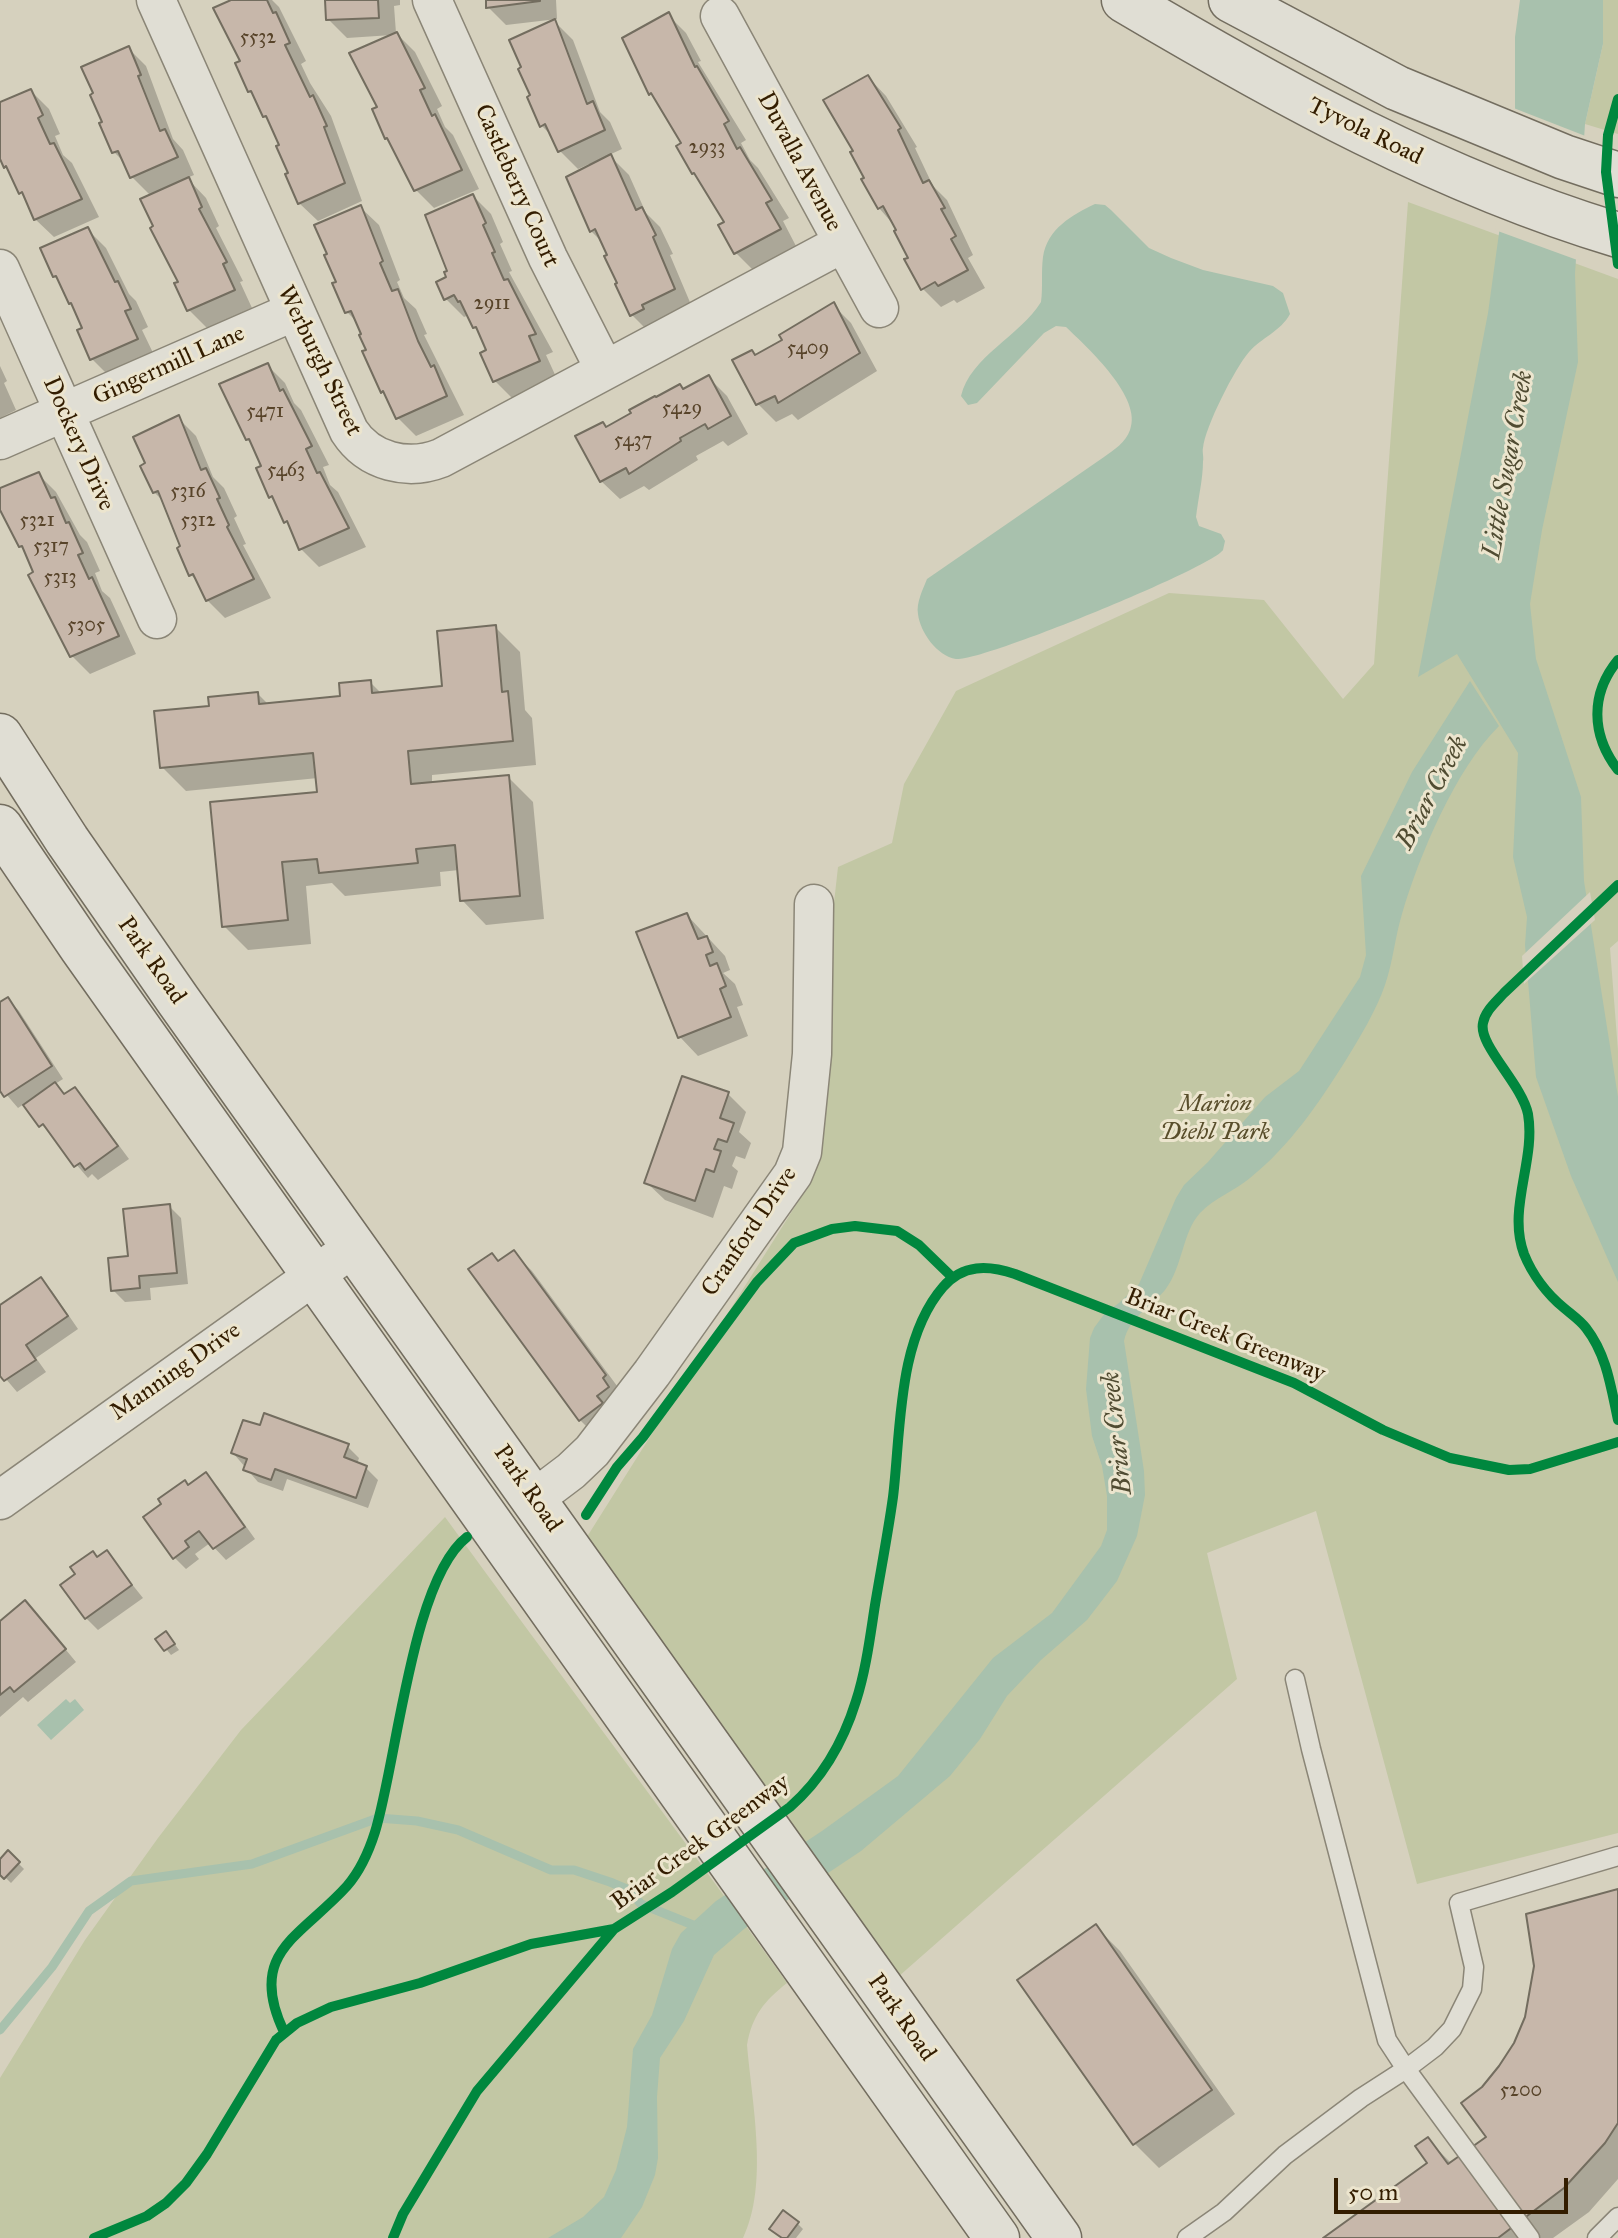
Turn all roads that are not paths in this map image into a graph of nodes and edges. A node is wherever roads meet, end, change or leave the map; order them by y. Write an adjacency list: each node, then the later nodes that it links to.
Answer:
1 (156, 0): 11 (street, Werburgh Street)
2 (432, 0): 12 (street, Castleberry Court)
3 (1124, 0): 7 (main road, Tyvola Road)
4 (1231, 0): 6 (main road)
5 (720, 16): 8 (street, Duvalla Avenue)
6 (1618, 175)
7 (1618, 235)
8 (843, 243): 10 (street, Duvalla Avenue); 12 (street, Werburgh Street)
9 (0, 269): 13 (street, Dockery Drive)
10 (879, 308)
11 (295, 311): 12 (street, Werburgh Street); 13 (street, Gingermill Lane)
12 (605, 370)
13 (64, 412): 14 (street, Gingermill Lane); 15 (street, Dockery Drive)
14 (0, 440)
15 (157, 619)
16 (0, 736): 19 (main road, Park Road)
17 (0, 827): 20 (main road, Park Road)
18 (814, 904): 21 (street, Cranford Drive)
19 (354, 1247): 20 (street, Manning Drive); 21 (main road, Park Road)
20 (314, 1275): 22 (street, Manning Drive); 28 (main road, Park Road)
21 (534, 1499): 29 (main road, Park Road)
22 (0, 1500)
23 (1295, 1679): 25 (lane)
24 (1618, 1856): 25 (lane)
25 (1406, 2069): 27 (lane); 30 (lane)
26 (1618, 2217): 31 (lane)
27 (1193, 2236)
28 (997, 2238)
29 (1059, 2238)
30 (1530, 2238)
31 (1597, 2238)

